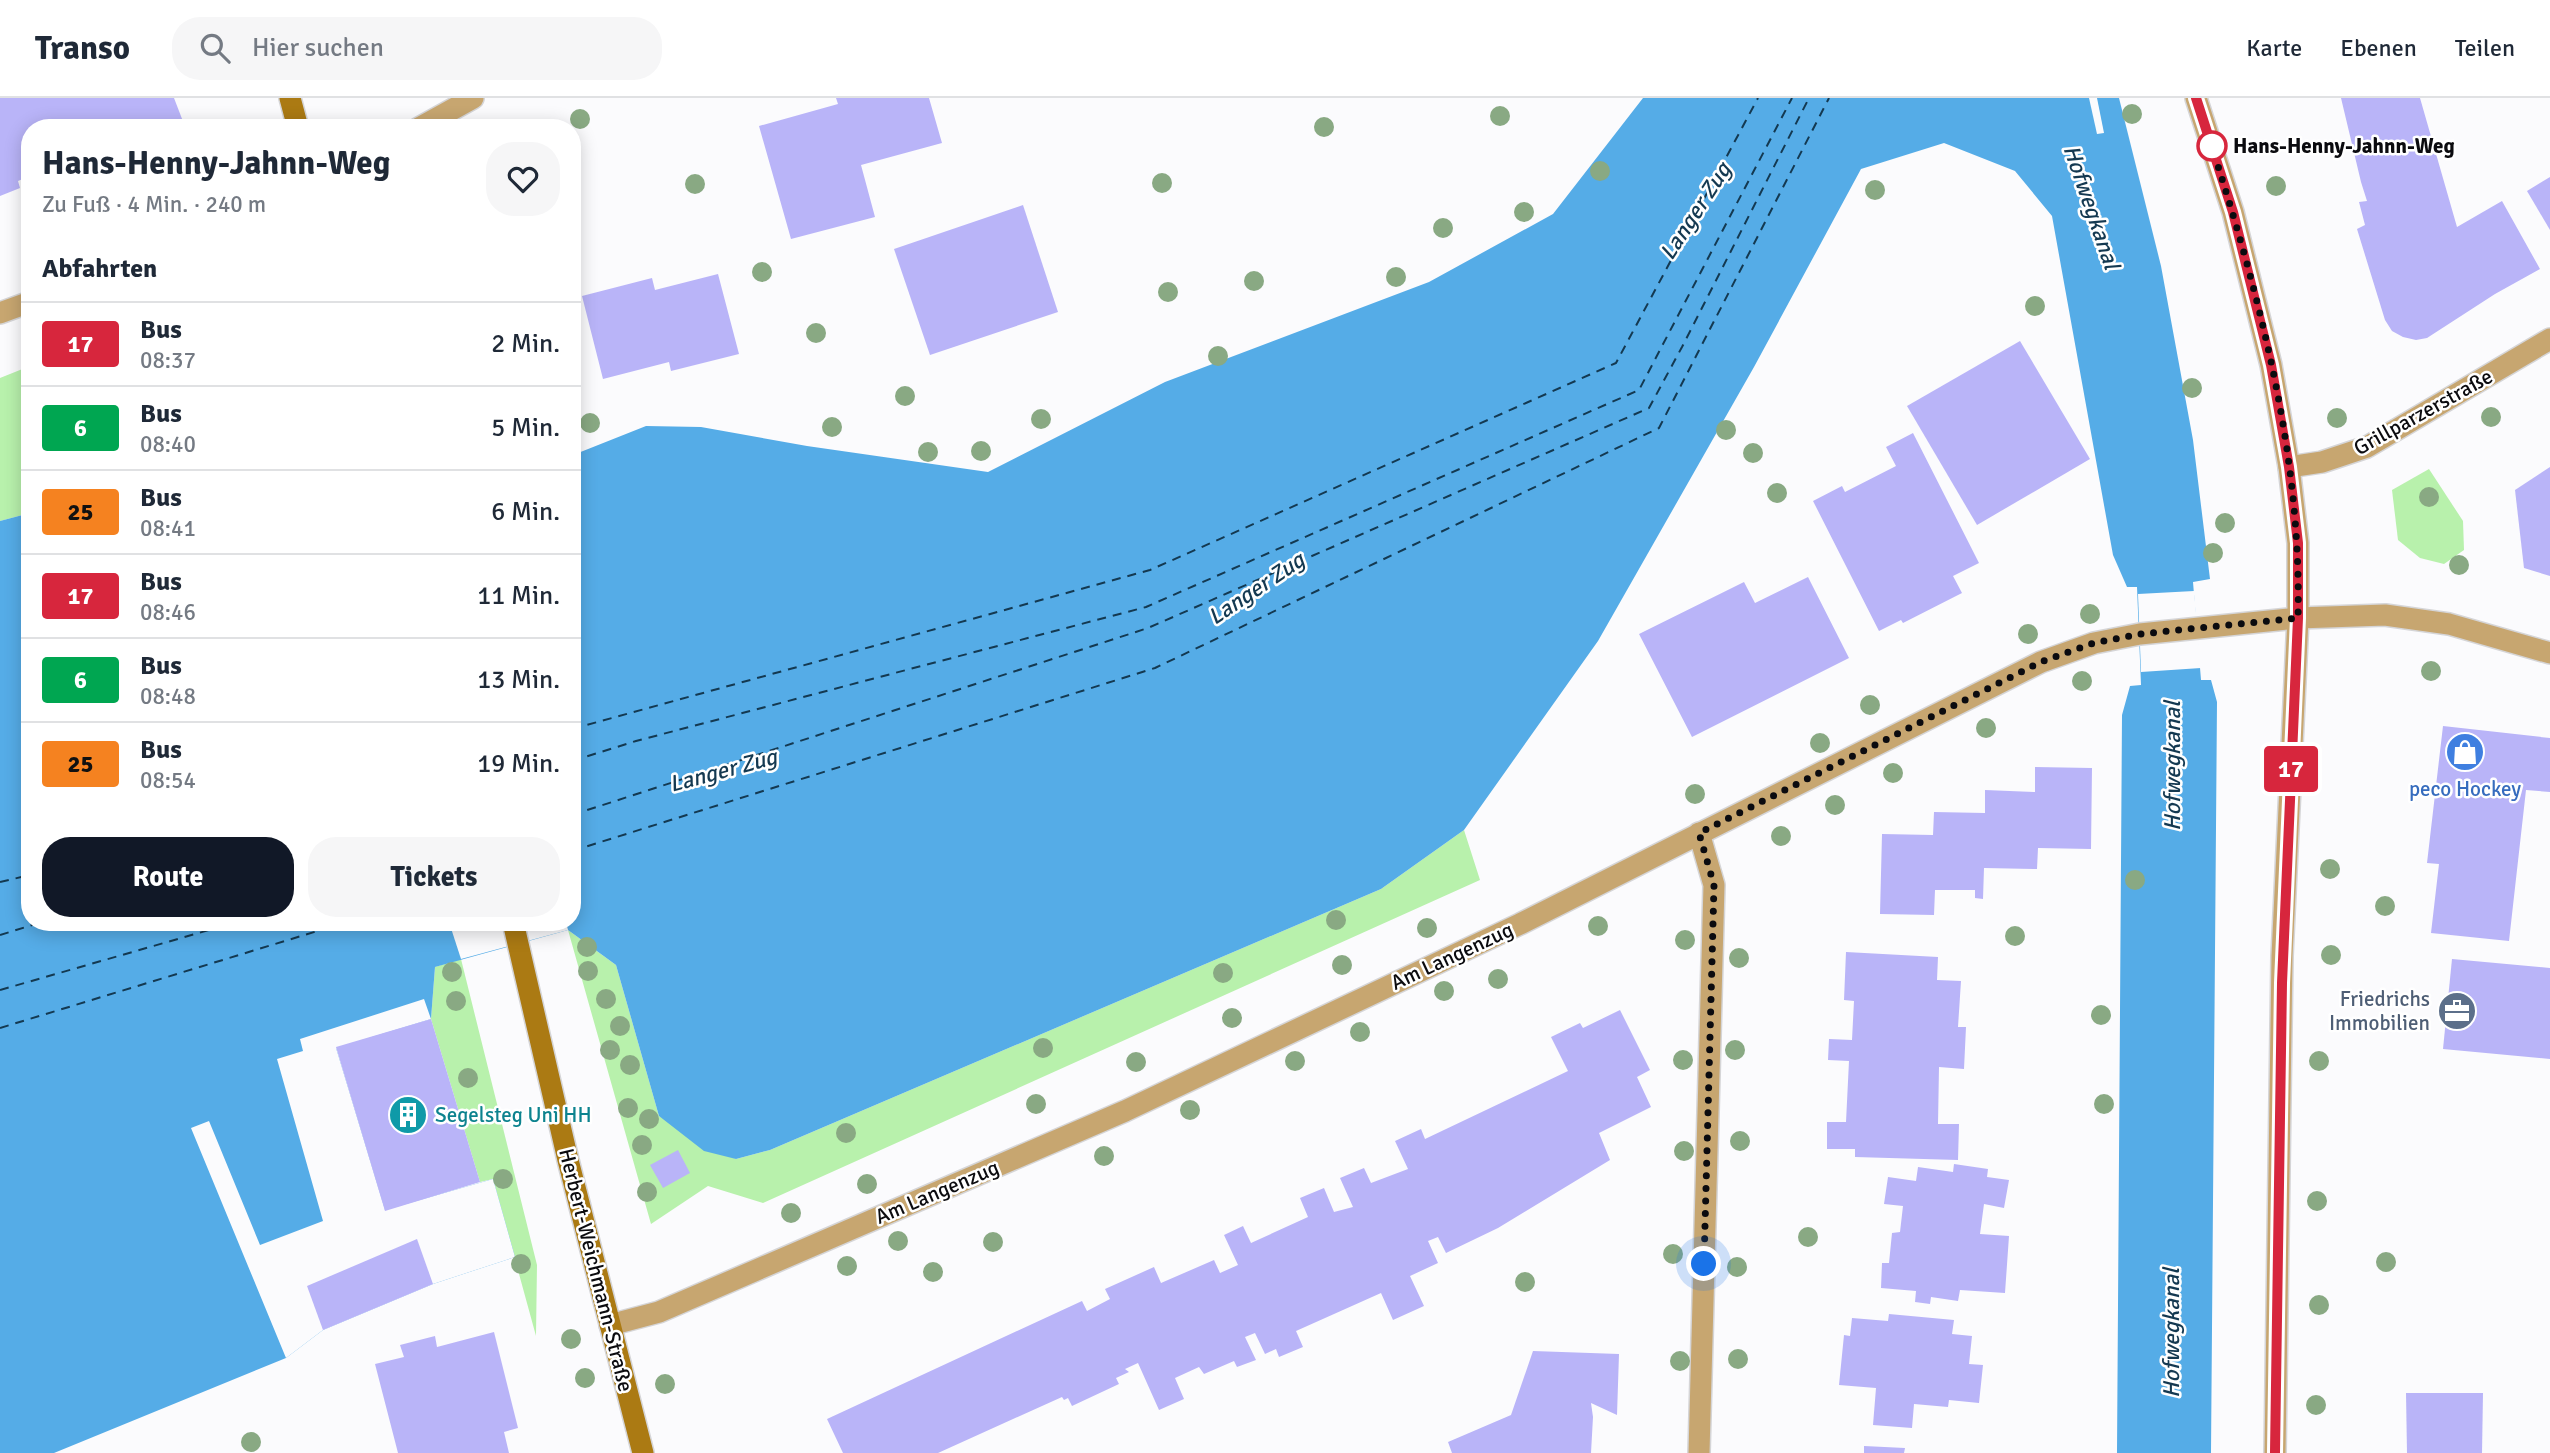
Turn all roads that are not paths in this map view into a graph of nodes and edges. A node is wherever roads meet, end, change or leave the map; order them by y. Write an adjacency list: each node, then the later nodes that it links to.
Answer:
1 (290, 98): 4 (main road)
2 (473, 98): 5 (street)
3 (2196, 98): 9 (street)
4 (296, 119)
5 (435, 119)
6 (21, 305): 7 (street)
7 (0, 313)
8 (2550, 339): 9 (street, Grillparzerstraße)
9 (2289, 467): 10 (street)
10 (2298, 618): 11 (street, Am Langenzug); 12 (street, Am Langenzug); 17 (street)
11 (2550, 653)
12 (1699, 833): 14 (street, Am Langenzug); 16 (street)
13 (516, 931): 14 (main road, Herbert-Weichmann-Straße)
14 (610, 1325): 15 (main road, Herbert-Weichmann-Straße)
15 (643, 1453)
16 (1699, 1453)
17 (2275, 1453)

